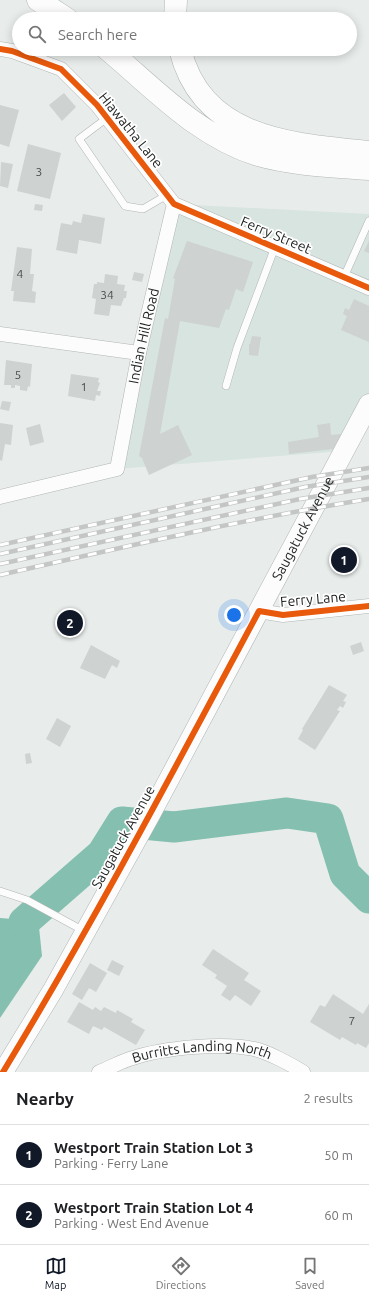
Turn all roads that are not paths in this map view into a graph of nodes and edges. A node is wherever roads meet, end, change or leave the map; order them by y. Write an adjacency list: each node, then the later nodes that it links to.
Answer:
1 (38, 0): 3 (highway)
2 (176, 0): 4 (highway)
3 (56, 12)
4 (175, 12)
5 (0, 49): 6 (street, Hiawatha Lane)
6 (12, 51)
7 (26, 56): 10 (street, Hiawatha Lane)
8 (115, 56): 12 (highway)
9 (182, 56): 11 (highway)
10 (107, 118): 13 (street, Hiawatha Lane); 13 (lane)
11 (369, 152)
12 (369, 169)
13 (170, 200): 15 (street, Ferry Street); 19 (street, Indian Hill Road)
14 (369, 221): 16 (lane)
15 (274, 247): 16 (street, Ferry Street); 20 (lane)
16 (344, 277): 17 (street, Ferry Street)
17 (369, 288)
18 (0, 334): 19 (street)
19 (139, 353): 22 (street, Indian Hill Road)
20 (226, 386)
21 (369, 404): 24 (main road, Saugatuck Avenue)
22 (0, 497)
23 (369, 606): 24 (street, Ferry Lane)
24 (260, 611): 26 (main road, Saugatuck Avenue)
25 (0, 891): 26 (lane)
26 (84, 931): 27 (main road, Saugatuck Avenue)
27 (3, 1072)
28 (99, 1072): 29 (street, Burritts Landing North)
29 (303, 1072)

